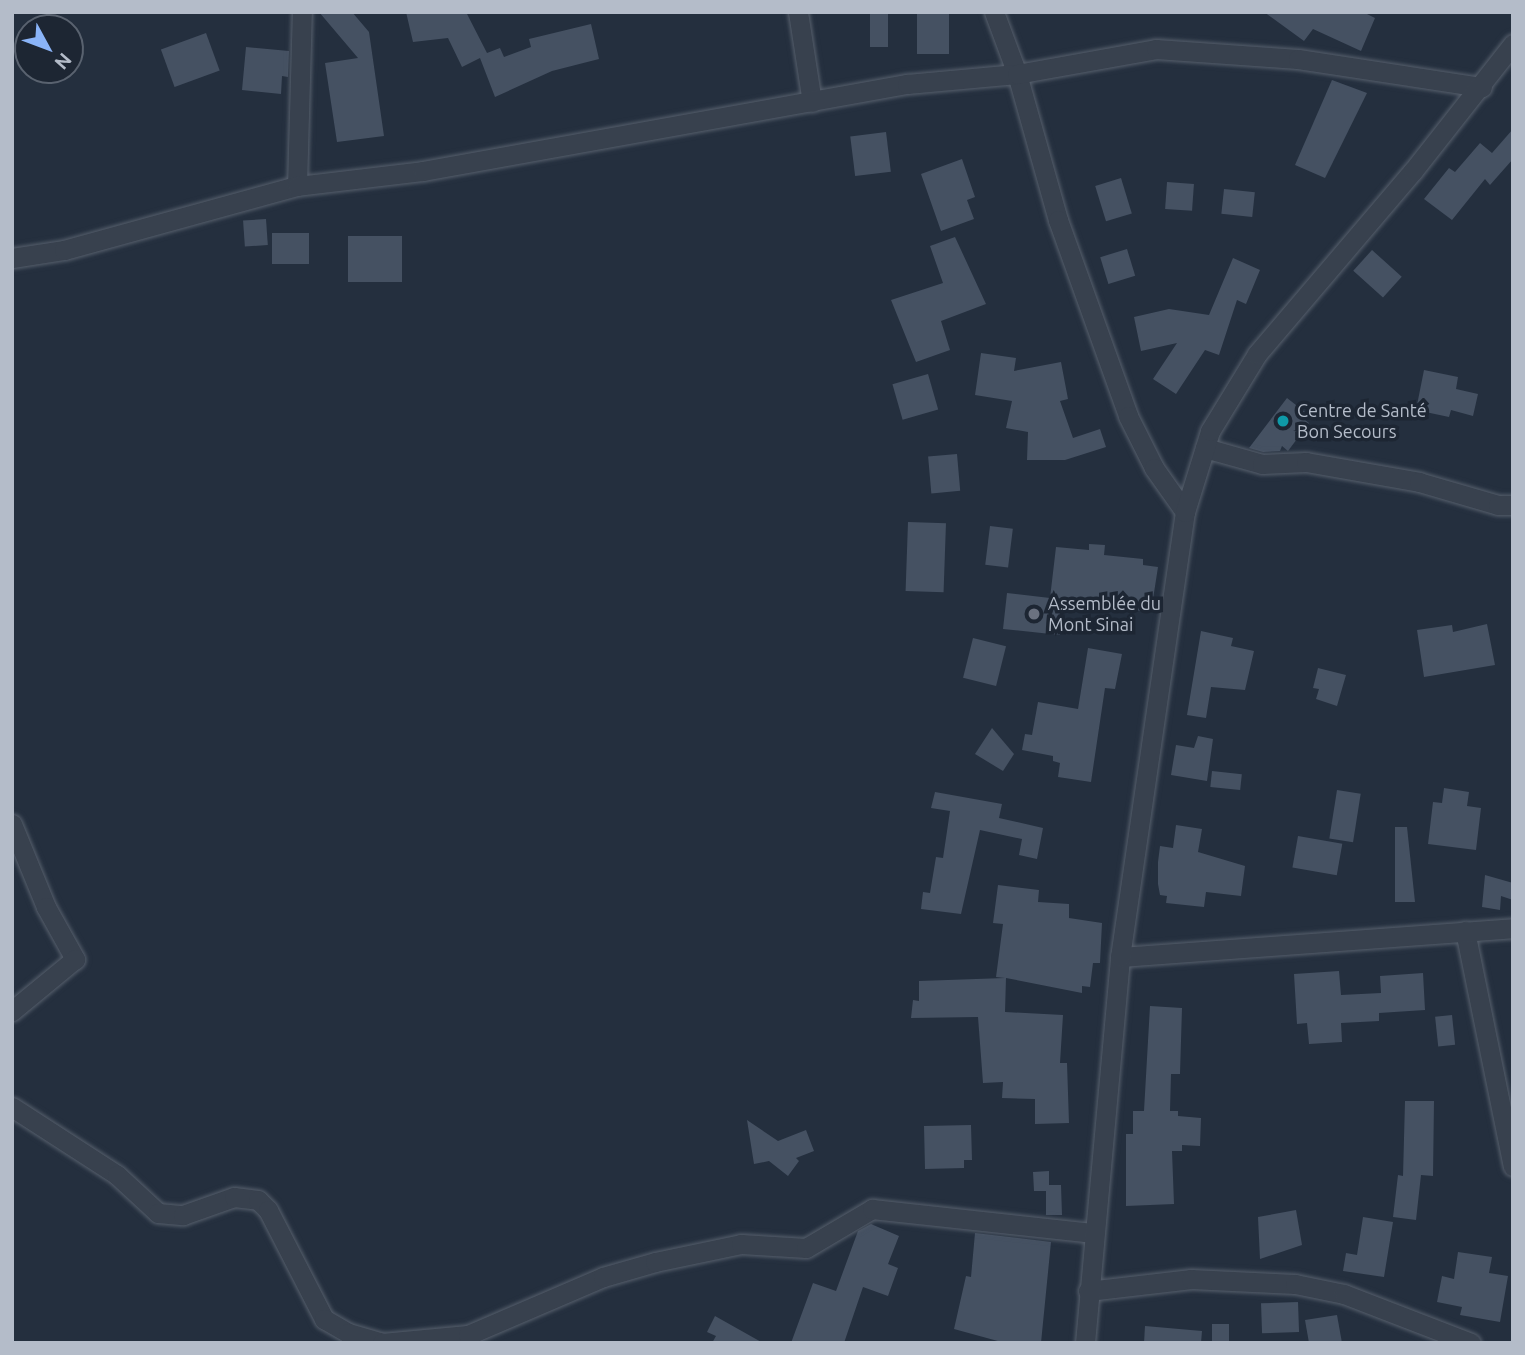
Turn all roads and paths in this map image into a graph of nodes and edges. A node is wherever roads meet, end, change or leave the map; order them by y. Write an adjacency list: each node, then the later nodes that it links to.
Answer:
1 (302, 12): 8 (street)
2 (798, 12): 7 (street)
3 (995, 12): 5 (street)
4 (1513, 44): 6 (street)
5 (1017, 74): 6 (street); 7 (street); 12 (street)
6 (1482, 87): 10 (street)
7 (812, 102): 8 (street)
8 (298, 186): 9 (street)
9 (12, 258)
10 (1205, 448): 11 (street); 12 (street)
11 (1513, 505)
12 (1185, 512): 16 (street)
13 (12, 824): 17 (street)
14 (1513, 928): 15 (street)
15 (1465, 931): 16 (street); 19 (street)
16 (1120, 957): 20 (street)
17 (12, 1011)
18 (12, 1107): 20 (street)
19 (1513, 1166)
20 (1092, 1233): 21 (street)
21 (1088, 1291): 22 (street); 23 (street)
22 (1084, 1343)
23 (1471, 1343)

